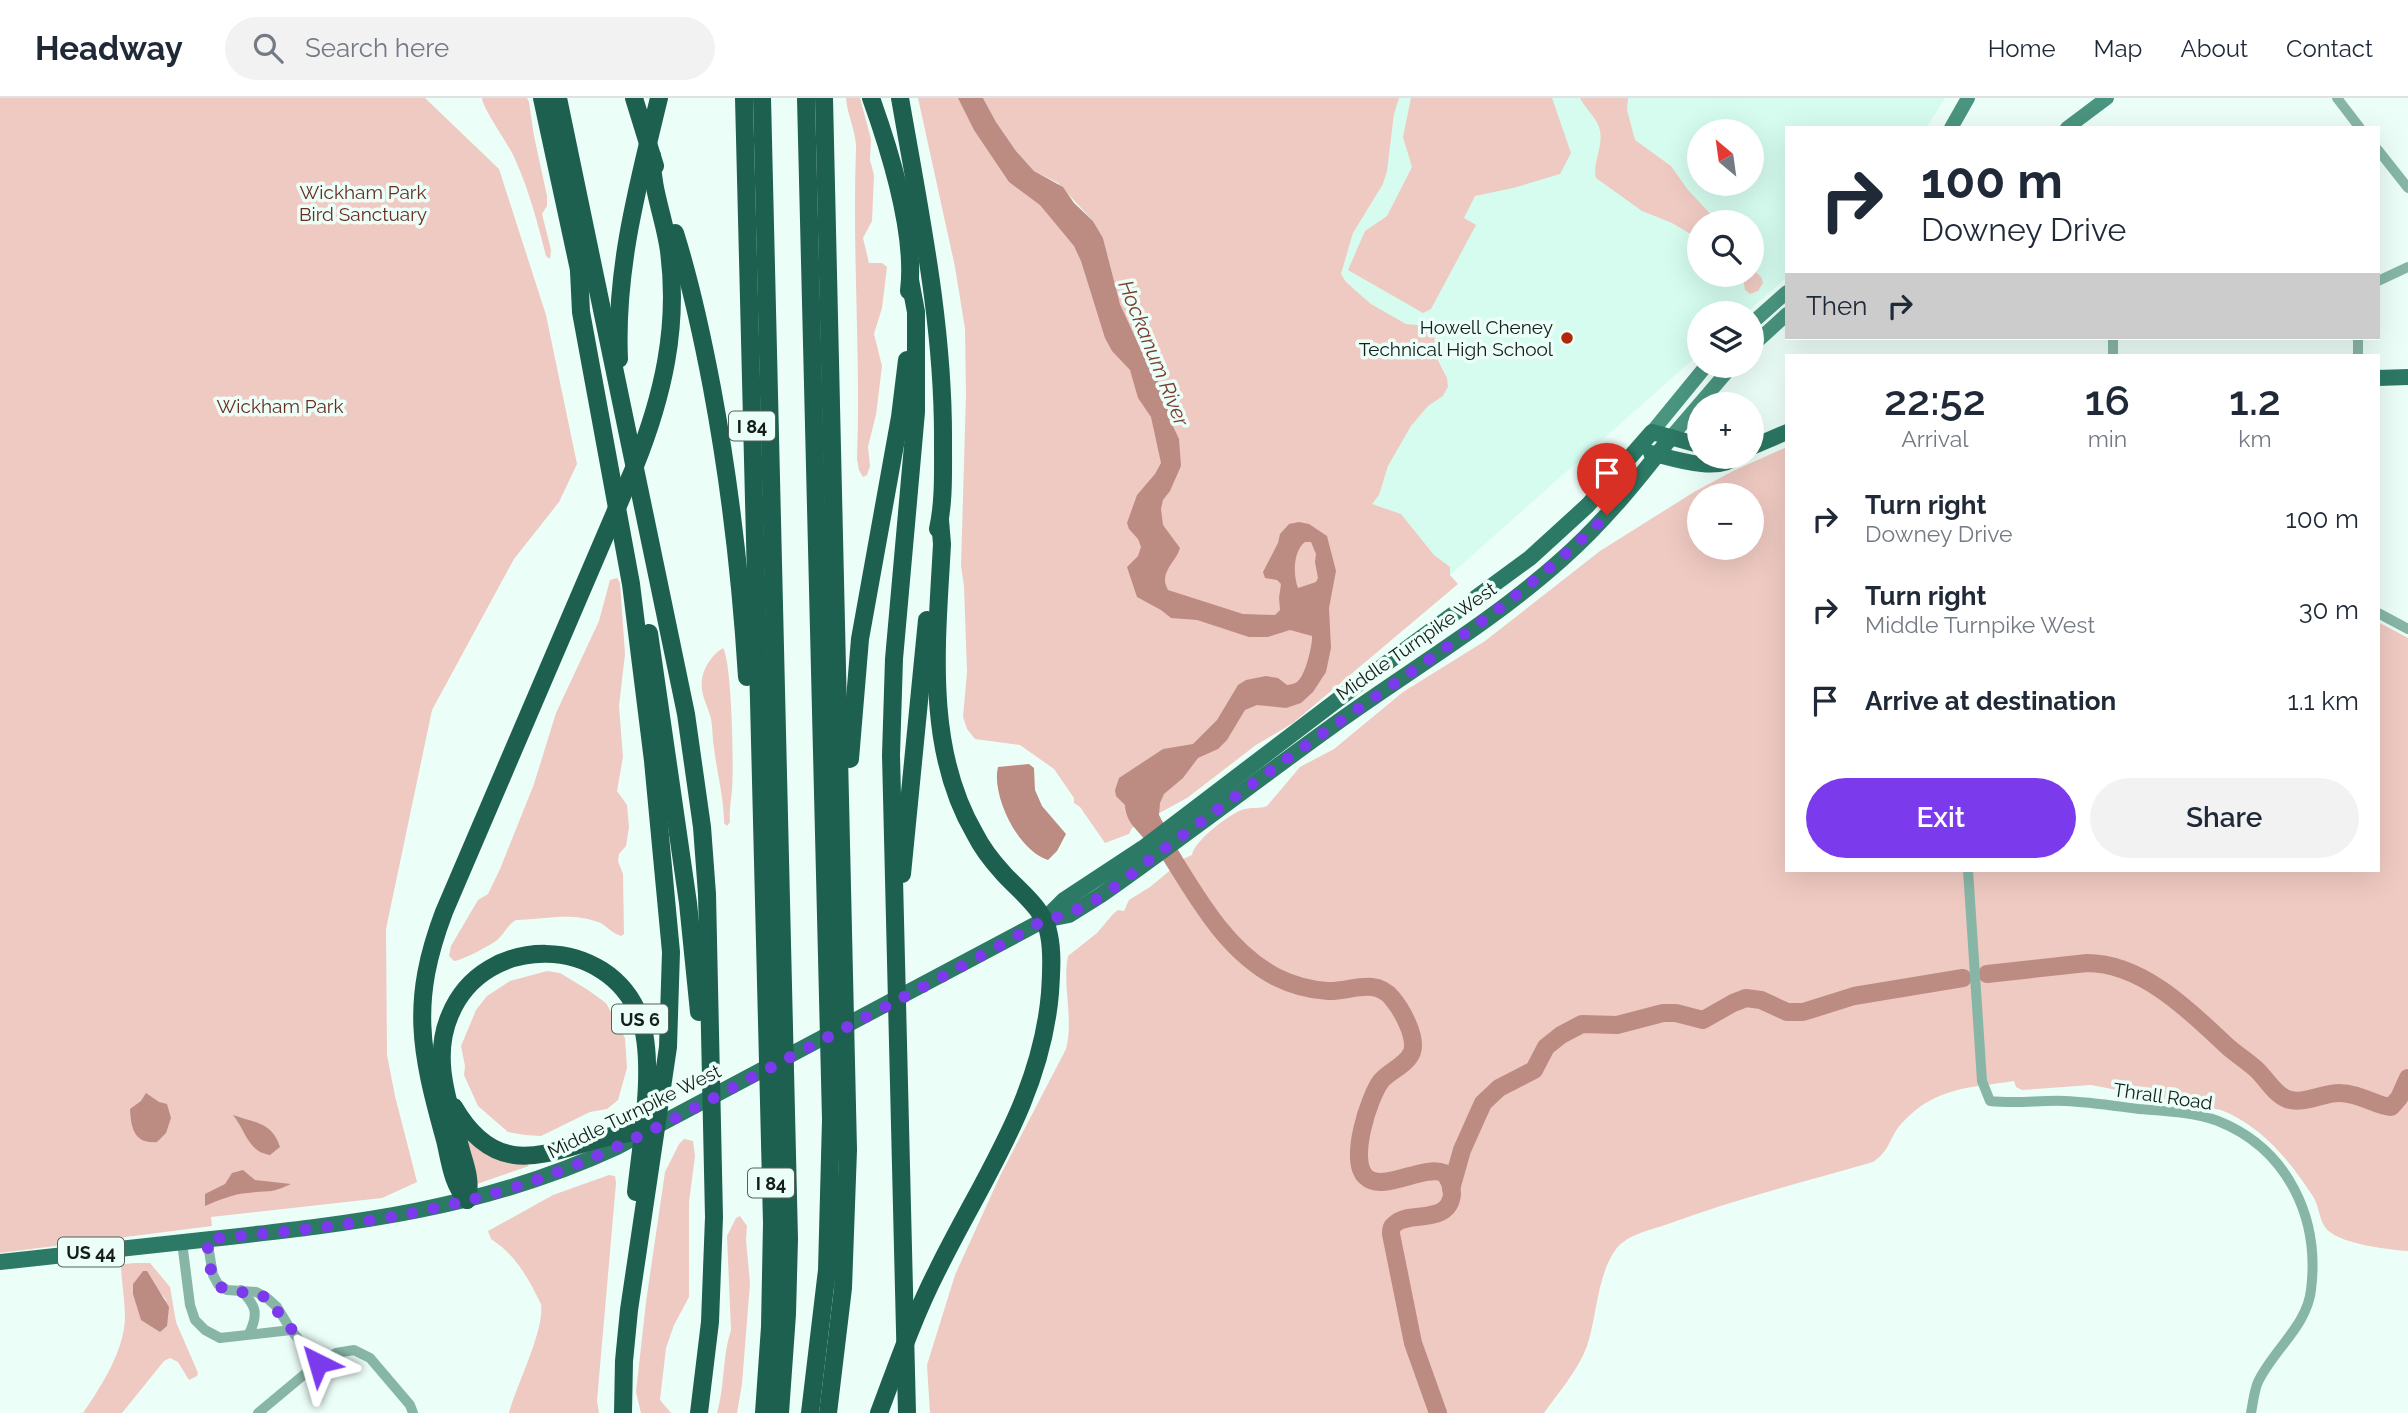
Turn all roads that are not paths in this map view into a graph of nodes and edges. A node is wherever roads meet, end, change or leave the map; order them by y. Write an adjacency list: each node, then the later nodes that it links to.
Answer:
1 (542, 98): 41 (highway)
2 (558, 98): 31 (highway)
3 (635, 98): 18 (highway)
4 (659, 98): 31 (highway)
5 (744, 98): 45 (highway, I 84)
6 (762, 98): 68 (highway)
7 (806, 98): 69 (highway)
8 (824, 98): 46 (highway)
9 (871, 98): 21 (highway)
10 (901, 98): 40 (highway)
11 (1968, 98): 14 (main road)
12 (2108, 98): 15 (main road)
13 (2337, 98): 16 (street)
14 (1952, 126)
15 (2070, 126)
16 (2358, 126)
17 (2380, 153): 19 (street)
18 (652, 156): 45 (highway); 54 (highway)
19 (2408, 188)
20 (2408, 267): 22 (street)
21 (910, 280): 46 (highway); 49 (highway)
22 (2380, 280)
23 (1785, 294): 24 (main road)
24 (1764, 312)
25 (1785, 316): 26 (main road)
26 (1764, 335)
27 (2408, 377): 30 (main road)
28 (1696, 378): 32 (main road, Middle Turnpike West)
29 (1721, 378): 34 (main road, Middle Turnpike West)
30 (2380, 378)
31 (622, 397): 51 (highway)
32 (1652, 432): 34 (main road); 37 (main road, Middle Turnpike West / US 6)
33 (1785, 433): 36 (main road)
34 (1671, 437): 35 (main road); 38 (main road, Middle Turnpike West)
35 (1687, 442)
36 (1764, 442)
37 (1638, 449): 38 (main road); 44 (main road, Middle Turnpike West / US 6)
38 (1658, 454): 39 (main road); 44 (main road, Middle Turnpike West / US 6)
39 (1687, 460)
40 (940, 520): 48 (highway); 49 (highway)
41 (628, 538): 51 (highway); 60 (highway)
42 (2380, 614): 43 (street)
43 (2408, 629)
44 (1282, 752): 48 (main road, Middle Turnpike West / US 6)
45 (760, 753): 67 (highway, I 84)
46 (841, 796): 70 (highway)
47 (1968, 872): 73 (street, Thrall Road)
48 (1044, 920): 52 (main road, Middle Turnpike West / US 6); 71 (highway)
49 (897, 968): 72 (highway)
50 (444, 1085): 53 (highway, US 6); 54 (highway); 60 (highway, US 6)
51 (713, 1124): 66 (highway)
52 (647, 1132): 53 (highway, US 6)
53 (618, 1140): 54 (main road, Middle Turnpike West / US 44)
54 (467, 1200): 55 (main road, Middle Turnpike West / US 44)
55 (207, 1239): 56 (main road, Middle Turnpike West / US 44); 58 (street)
56 (182, 1242): 57 (main road, Middle Turnpike West / US 44); 61 (street)
57 (0, 1262)
58 (241, 1290): 59 (street); 61 (street)
59 (291, 1330): 61 (street); 62 (street)
60 (626, 1333): 65 (highway, US 6)
61 (249, 1334)
62 (318, 1363): 63 (street); 64 (street)
63 (258, 1413)
64 (413, 1413)
65 (623, 1413)
66 (699, 1413)
67 (764, 1413)
68 (780, 1413)
69 (810, 1413)
70 (828, 1413)
71 (879, 1413)
72 (907, 1413)
73 (2251, 1413)

